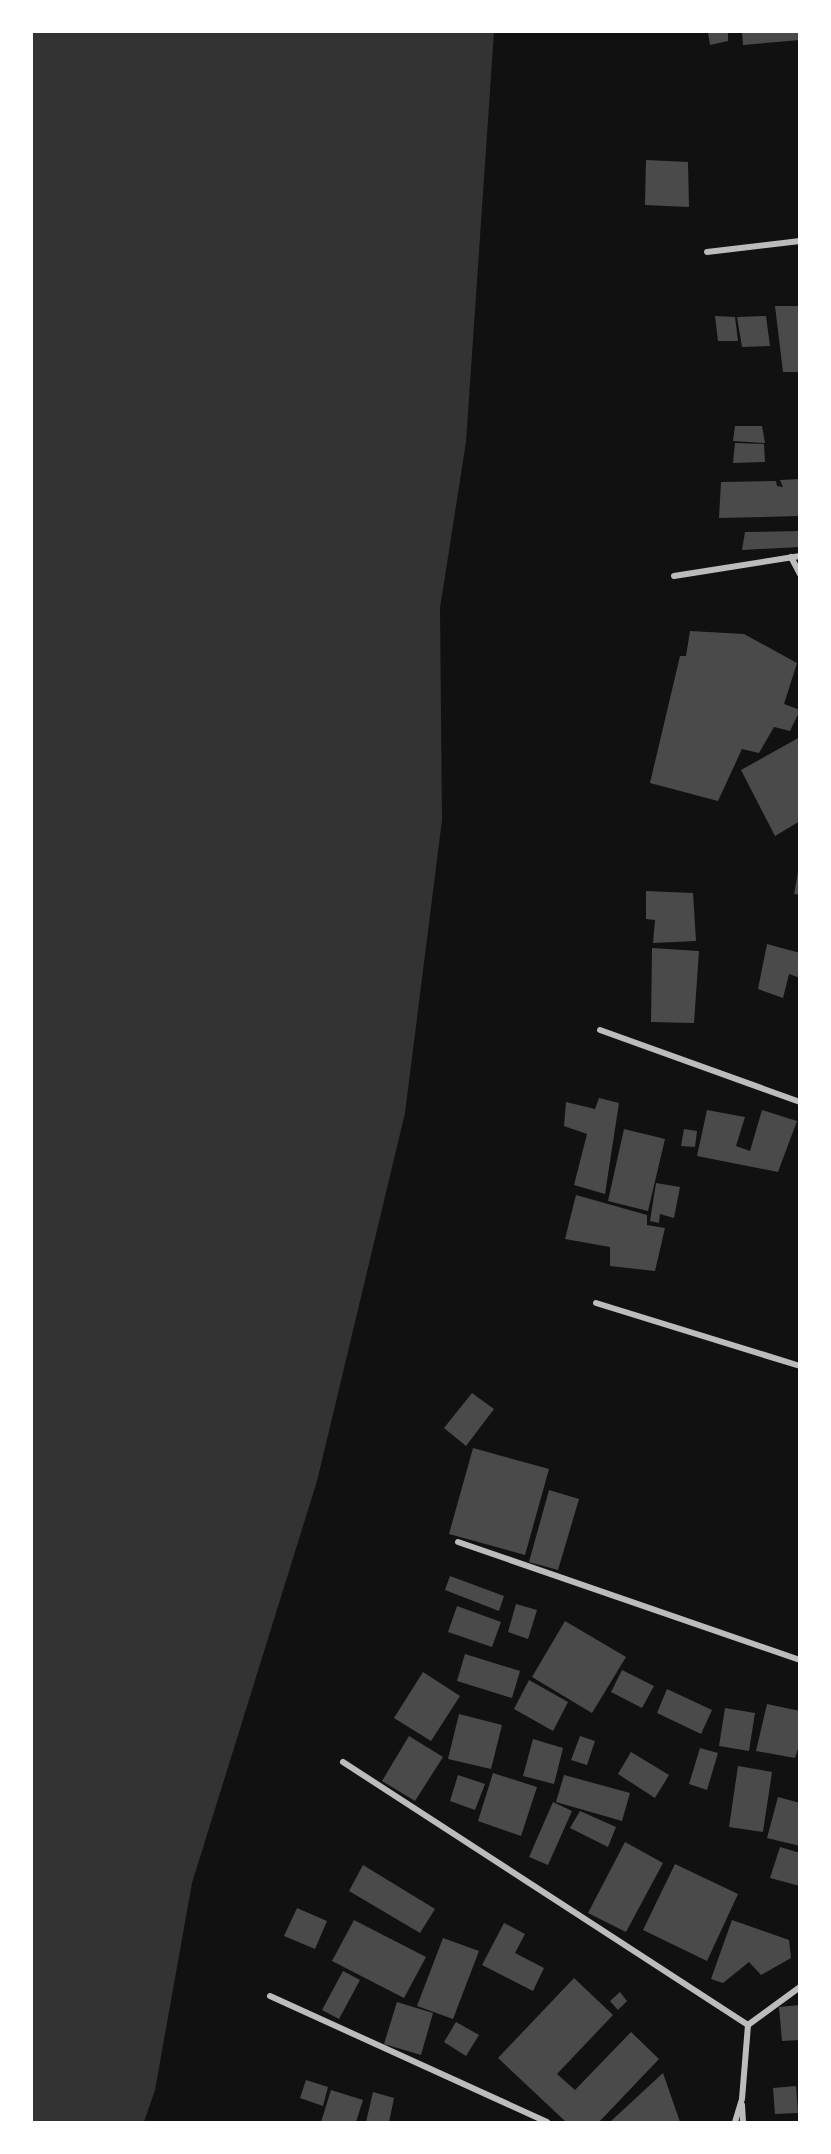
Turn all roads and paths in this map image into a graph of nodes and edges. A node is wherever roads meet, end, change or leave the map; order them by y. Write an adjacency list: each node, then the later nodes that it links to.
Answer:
1 (800, 241): 2 (street)
2 (707, 252)
3 (800, 556): 4 (street)
4 (791, 557): 5 (street); 6 (street)
5 (800, 574)
6 (674, 576)
7 (600, 1030): 8 (street)
8 (800, 1102)
9 (596, 1303): 10 (street)
10 (800, 1366)
11 (458, 1542): 12 (street)
12 (800, 1660)
13 (343, 1762): 16 (street)
14 (800, 1987): 16 (street)
15 (270, 1996): 18 (street)
16 (748, 2025): 17 (street)
17 (742, 2098): 19 (street); 20 (street)
18 (547, 2122)
19 (735, 2122)
20 (742, 2122)

